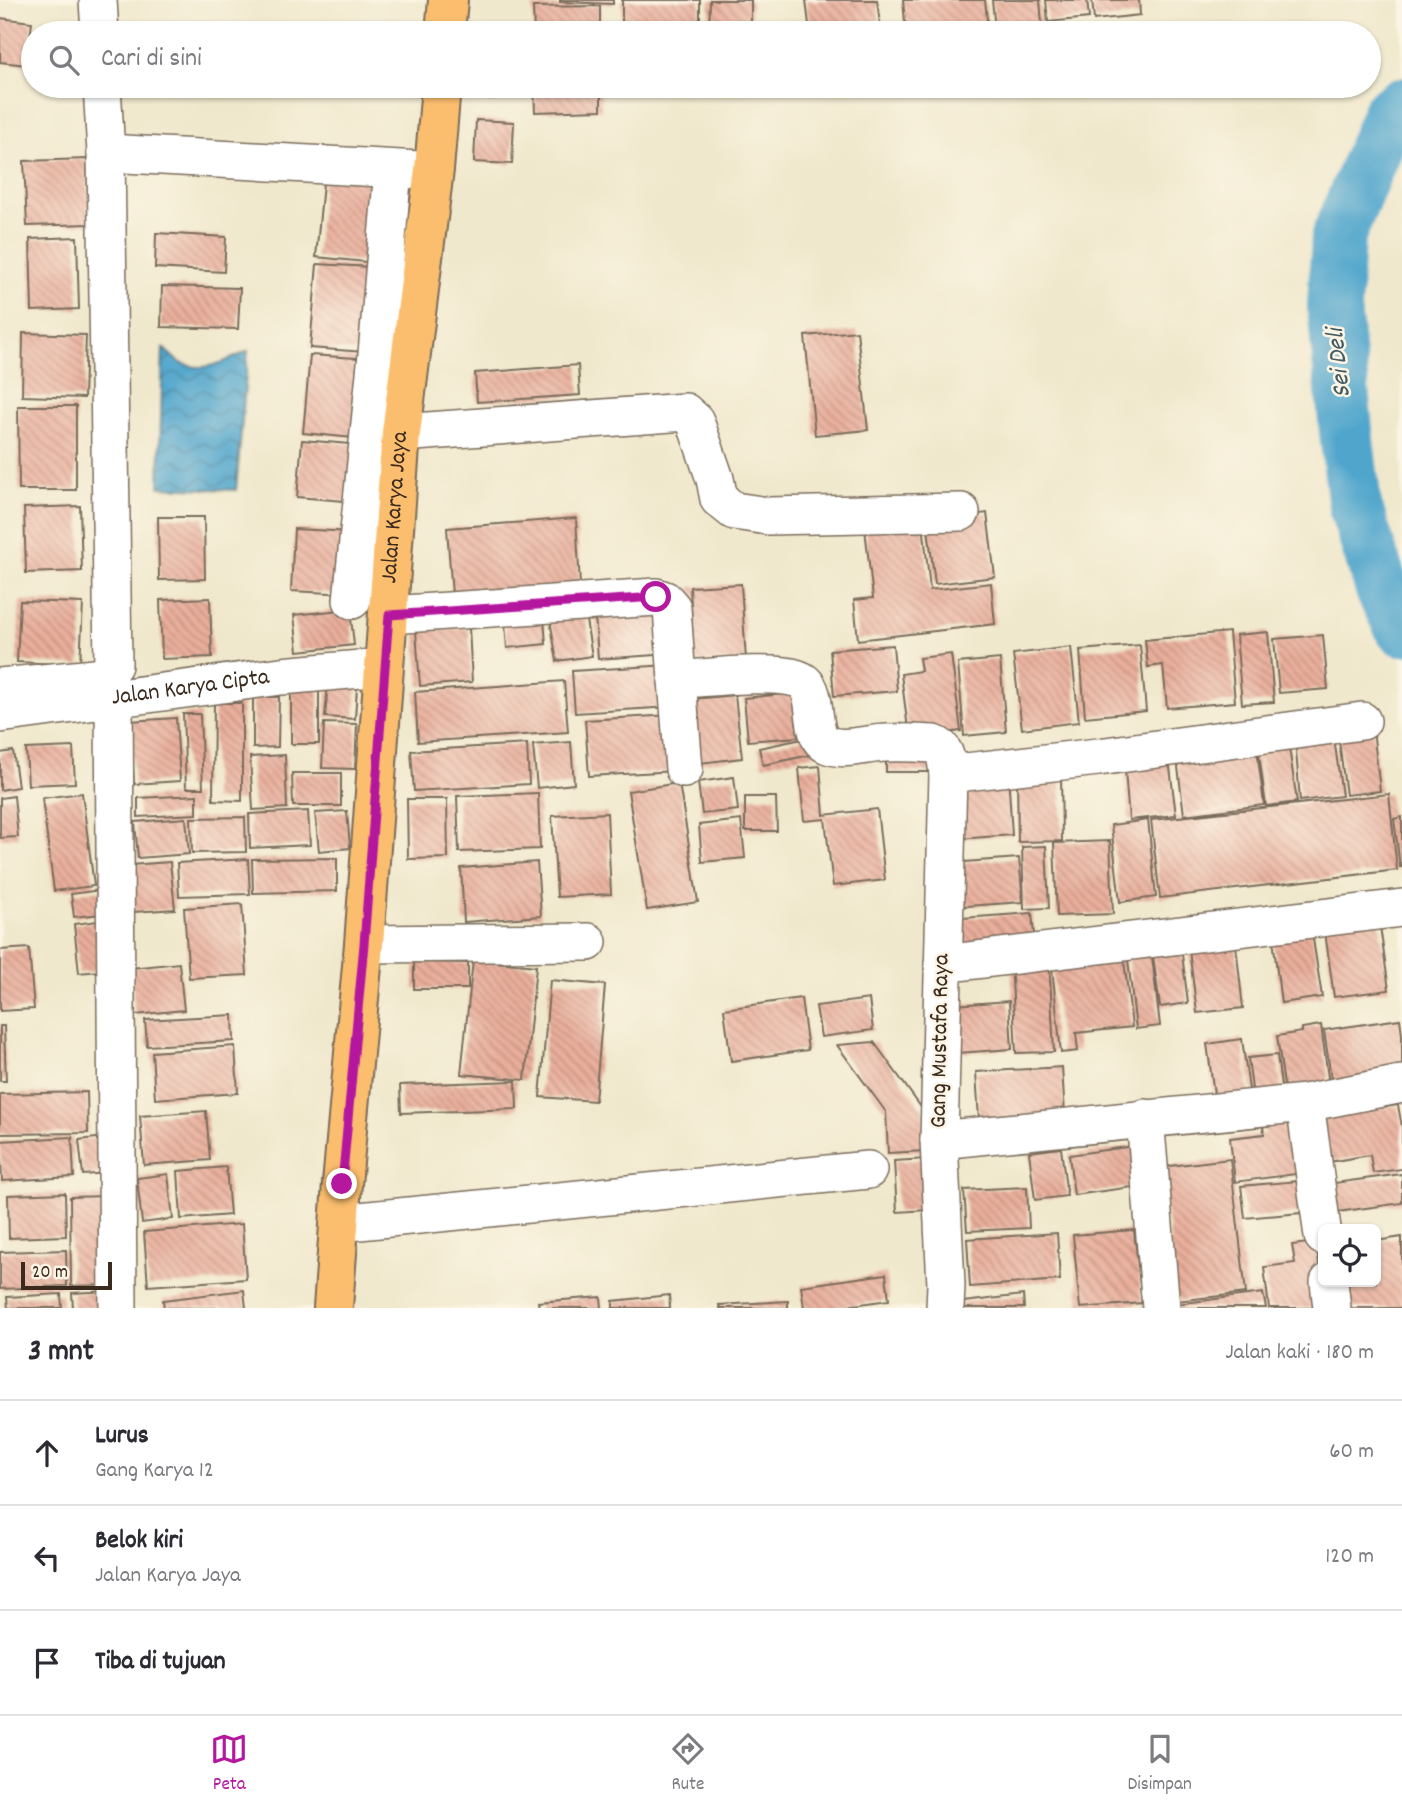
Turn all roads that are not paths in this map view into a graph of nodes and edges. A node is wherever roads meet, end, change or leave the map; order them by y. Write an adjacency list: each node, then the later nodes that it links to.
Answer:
1 (98, 0): 3 (street)
2 (448, 0): 4 (main road)
3 (99, 21)
4 (446, 21)
5 (103, 98): 7 (street)
6 (440, 98): 9 (main road, Jalan Karya Jaya)
7 (106, 153): 8 (street); 16 (street)
8 (393, 169): 9 (street); 12 (street)
9 (434, 170): 10 (main road, Jalan Karya Jaya)
10 (401, 433): 11 (street); 13 (main road, Jalan Karya Jaya)
11 (961, 512)
12 (352, 600)
13 (389, 615): 14 (main road, Jalan Karya Jaya); 15 (street)
14 (384, 667): 17 (street, Jalan Karya Cipta); 24 (main road, Jalan Karya Jaya)
15 (677, 680): 20 (street); 21 (street)
16 (0, 687)
17 (114, 699): 18 (street, Jalan Karya Cipta); 34 (street)
18 (0, 714)
19 (1362, 721): 20 (street)
20 (944, 760): 25 (street, Gang Mustafa Raya)
21 (684, 769)
22 (1402, 908): 25 (street)
23 (588, 942): 24 (street)
24 (364, 944): 31 (main road, Jalan Karya Jaya)
25 (943, 964): 29 (street, Gang Mustafa Raya)
26 (1402, 1084): 27 (street)
27 (1305, 1103): 28 (street); 32 (street)
28 (1145, 1118): 29 (street); 37 (street)
29 (939, 1140): 36 (street, Gang Mustafa Raya)
30 (869, 1170): 31 (street)
31 (339, 1223): 35 (main road, Jalan Karya Jaya)
32 (1321, 1224)
33 (1330, 1287): 38 (street)
34 (118, 1308)
35 (334, 1308)
36 (945, 1308)
37 (1161, 1308)
38 (1332, 1308)

